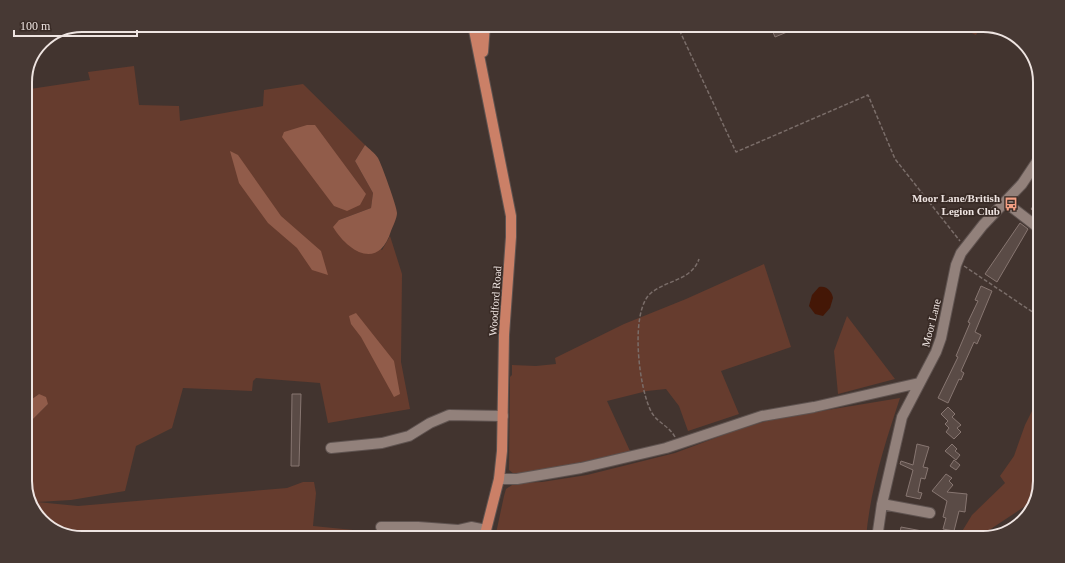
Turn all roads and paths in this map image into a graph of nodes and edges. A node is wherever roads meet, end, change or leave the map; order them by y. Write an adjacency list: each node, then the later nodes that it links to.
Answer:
1 (475, 32): 4 (main road, Woodford Road)
2 (484, 32): 4 (main road, Woodford Road)
3 (680, 32): 8 (path)
4 (482, 66): 13 (main road, Woodford Road)
5 (1033, 168): 6 (street, Moor Lane)
6 (1005, 202): 7 (street); 8 (street, Moor Lane)
7 (1033, 224)
8 (965, 247): 10 (street, Moor Lane)
9 (700, 259): 14 (path)
10 (957, 262): 11 (path); 12 (street, Moor Lane)
11 (1033, 312)
12 (919, 383): 14 (street); 17 (street, Moor Lane)
13 (503, 416): 15 (street); 16 (main road, Woodford Road)
14 (678, 444): 16 (street)
15 (331, 448)
16 (499, 479): 21 (main road, Woodford Road)
17 (882, 504): 18 (street); 22 (street, Moor Lane)
18 (930, 513)
19 (381, 527): 20 (street)
20 (480, 531)
21 (486, 531)
22 (878, 531)

